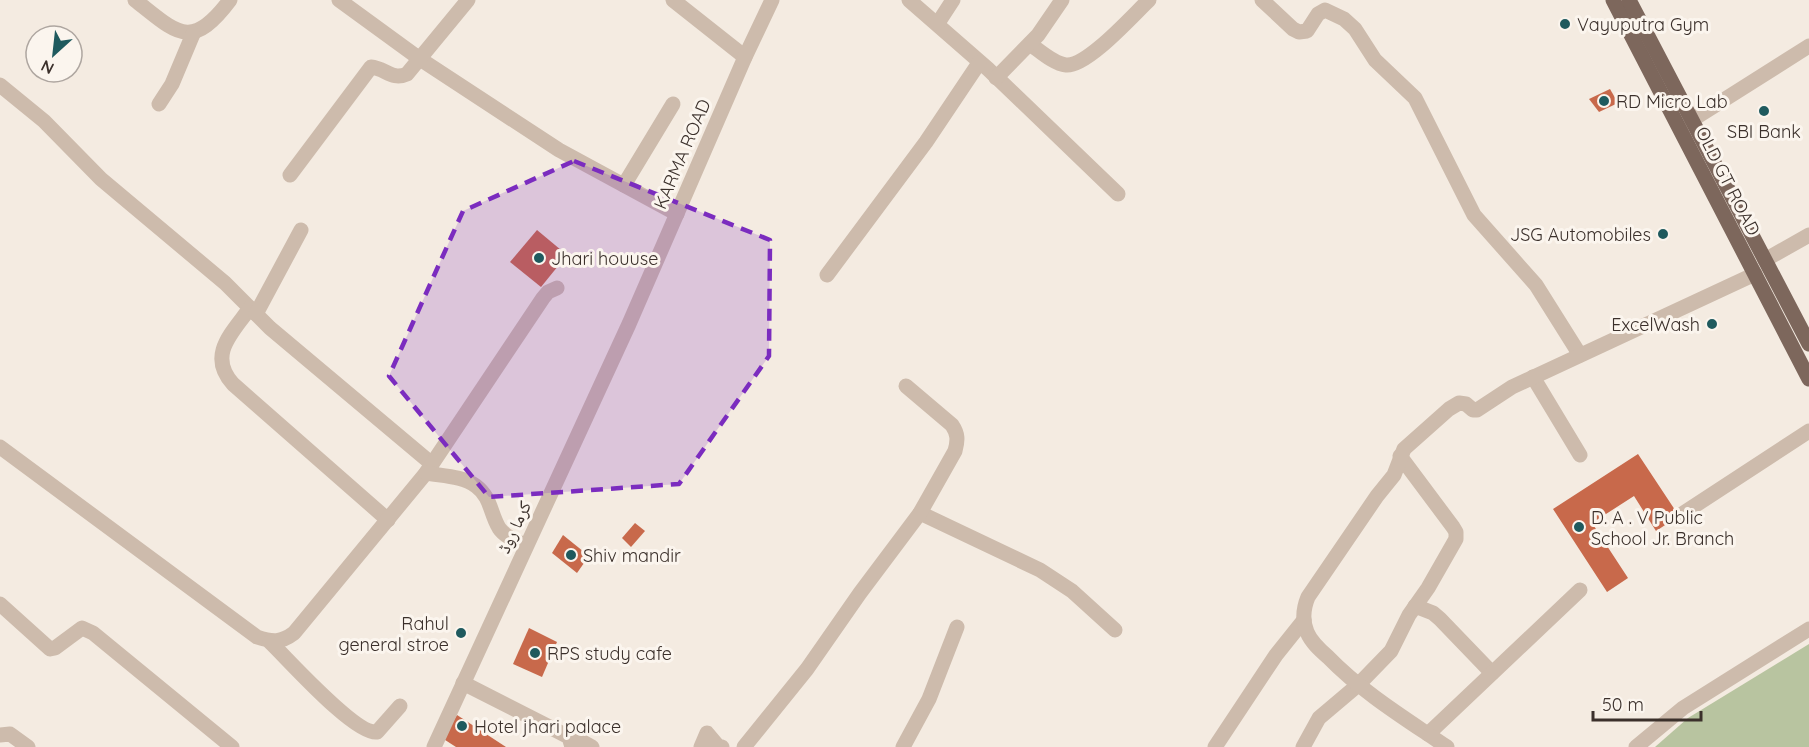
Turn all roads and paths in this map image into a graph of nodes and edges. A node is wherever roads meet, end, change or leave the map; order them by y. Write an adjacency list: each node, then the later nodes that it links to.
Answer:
1 (135, 0): 15 (street)
2 (230, 0): 15 (street)
3 (339, 0): 19 (street)
4 (468, 0): 19 (street)
5 (673, 0): 18 (street)
6 (909, 0): 14 (street)
7 (953, 0): 14 (street)
8 (1062, 0): 16 (street)
9 (1149, 0): 16 (street)
10 (1262, 0): 39 (street)
11 (1613, 0): 33 (main road, OLD GT ROAD)
12 (1629, 0): 25 (main road, OLD GT ROAD)
13 (769, 2): 18 (street, KARMA ROAD)
14 (938, 23): 20 (street)
15 (193, 34): 23 (street)
16 (1030, 44): 21 (street)
17 (1809, 46): 25 (street)
18 (745, 57): 29 (street, KARMA ROAD)
19 (420, 58): 26 (street); 27 (street)
20 (980, 63): 21 (street); 34 (street)
21 (996, 78): 28 (street)
22 (0, 85): 36 (street)
23 (159, 104)
24 (672, 104): 27 (street)
25 (1692, 120): 32 (main road, OLD GT ROAD)
26 (290, 175)
27 (624, 185): 29 (street)
28 (1118, 194)
29 (677, 213): 37 (street, KARMA ROAD)
30 (301, 230): 36 (street)
31 (1809, 235): 32 (street)
32 (1765, 260): 38 (main road, OLD GT ROAD)
33 (1755, 274): 39 (street); 41 (main road, OLD GT ROAD)
34 (827, 275)
35 (556, 288): 47 (street)
36 (253, 311): 47 (street); 50 (street)
37 (629, 324): 51 (street, کرما روڈ)
38 (1809, 344)
39 (1580, 355): 40 (street)
40 (1533, 377): 45 (street); 46 (street)
41 (1809, 379)
42 (906, 386): 48 (street)
43 (1809, 431): 49 (street)
44 (0, 447): 59 (street)
45 (1580, 455)
46 (1400, 456): 54 (street); 55 (street)
47 (429, 469): 50 (street); 51 (street)
48 (920, 513): 58 (street); 73 (street)
49 (1679, 516)
50 (388, 520): 59 (street)
51 (526, 546): 61 (street, کرما روڈ)
52 (1580, 590): 60 (street)
53 (0, 604): 68 (street)
54 (1415, 606): 60 (street); 62 (street)
55 (1304, 620): 62 (street); 75 (street)
56 (957, 627): 74 (street)
57 (1809, 629): 78 (street)
58 (1115, 630)
59 (270, 642): 63 (street)
60 (1492, 673): 64 (street)
61 (463, 683): 66 (street); 69 (street, کرما روڈ)
62 (1358, 685): 64 (street); 76 (street)
63 (400, 706)
64 (1428, 734): 77 (street)
65 (0, 735): 67 (street)
66 (572, 744): 70 (street)
67 (28, 747)
68 (231, 747)
69 (434, 747)
70 (592, 747)
71 (701, 747): 72 (street)
72 (722, 747)
73 (744, 747)
74 (903, 747)
75 (1215, 747)
76 (1303, 747)
77 (1447, 747)
78 (1636, 747)

